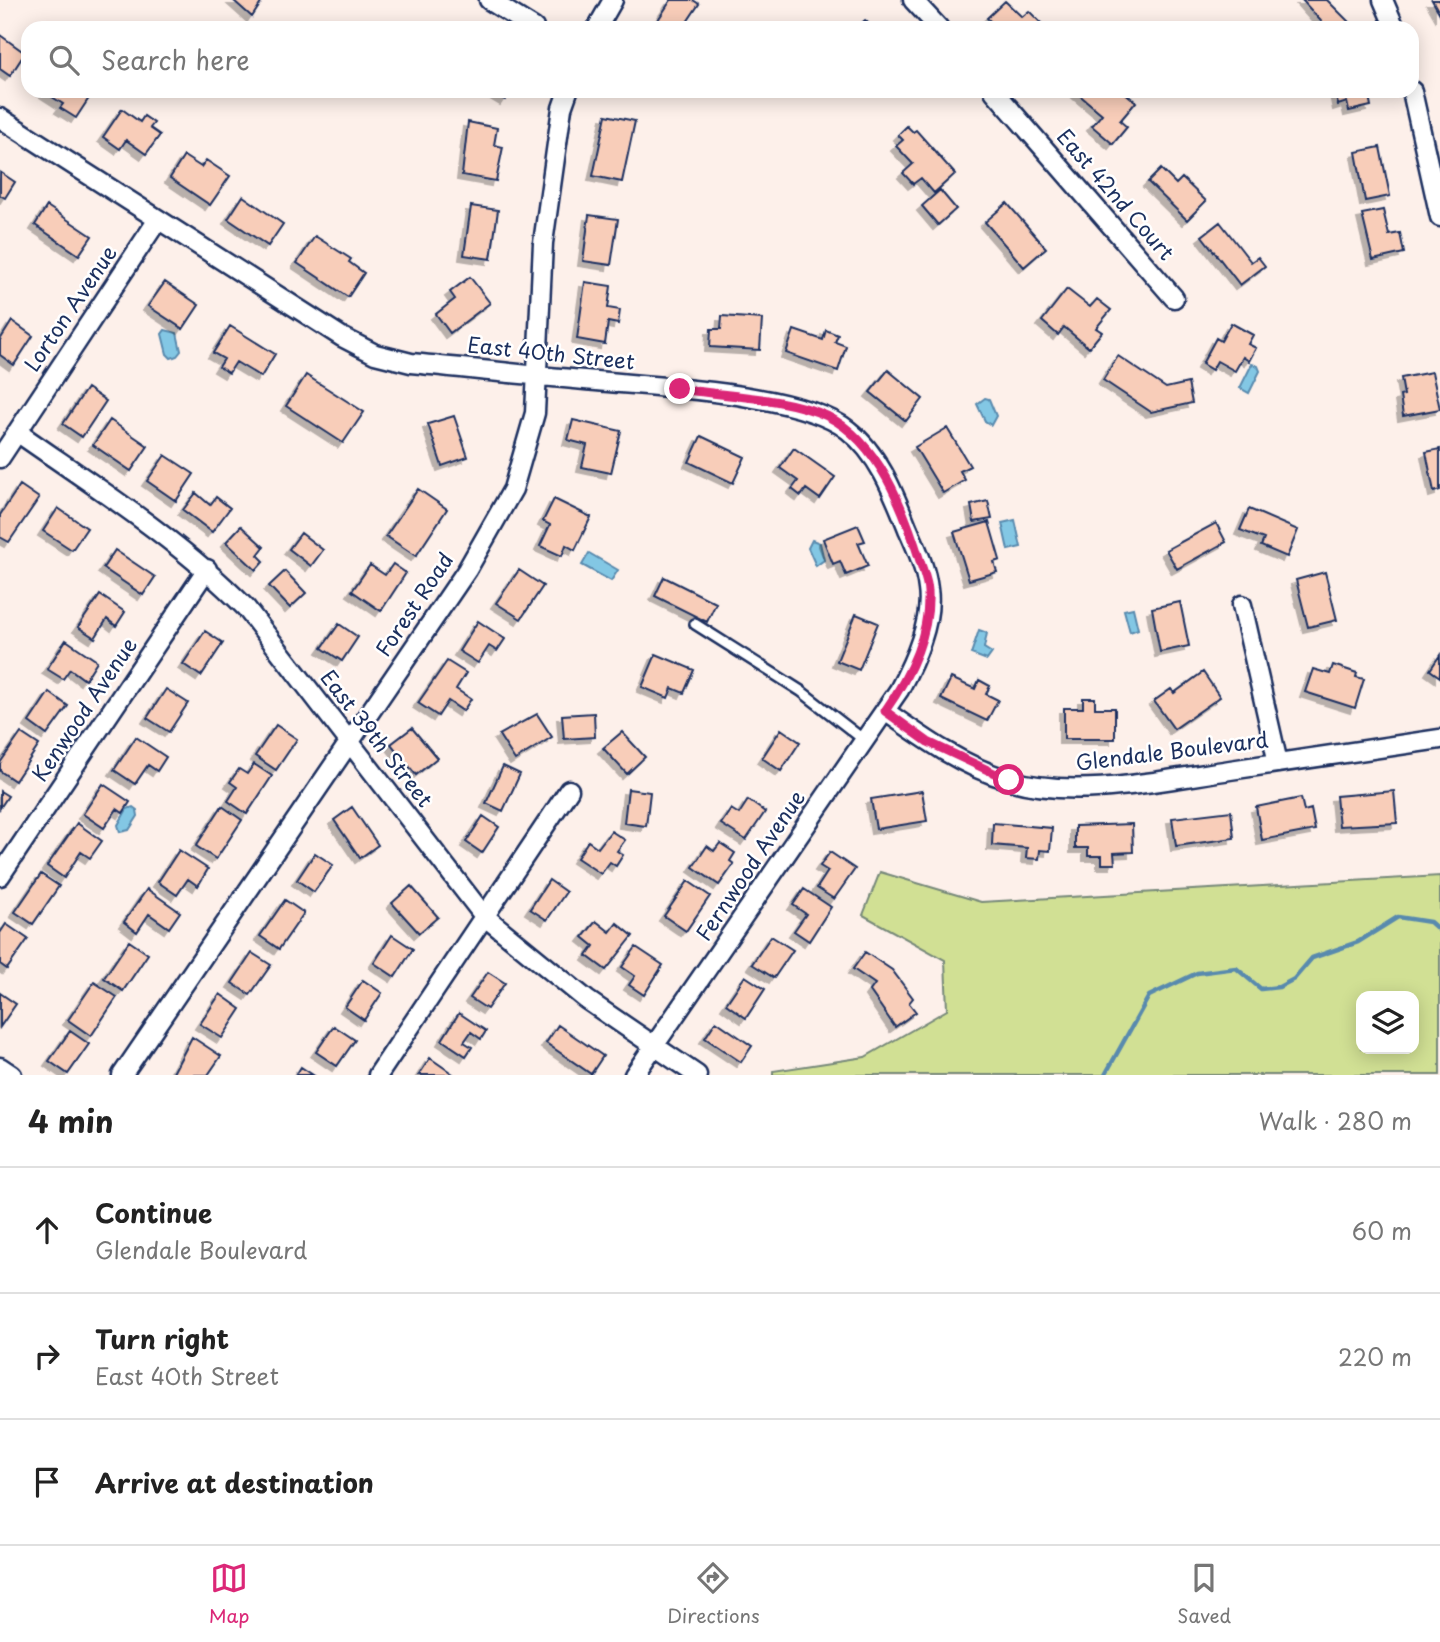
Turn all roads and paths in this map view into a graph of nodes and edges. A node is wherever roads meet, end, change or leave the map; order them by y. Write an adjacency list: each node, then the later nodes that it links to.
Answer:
1 (489, 0): 5 (street)
2 (613, 0): 6 (street)
3 (914, 0): 7 (street)
4 (1383, 0): 8 (street)
5 (523, 21)
6 (601, 21)
7 (933, 21)
8 (1392, 21)
9 (566, 98): 16 (street, Forest Road)
10 (1000, 98): 15 (street, East 42nd Court)
11 (1414, 98): 13 (street)
12 (0, 118): 14 (street, East 40th Street)
13 (1440, 217)
14 (158, 221): 16 (street, East 40th Street); 17 (street, Lorton Avenue)
15 (1174, 298)
16 (537, 376): 22 (street, East 40th Street); 25 (street, Forest Road)
17 (17, 432): 18 (street, Lorton Avenue); 19 (street, East 39th Street)
18 (0, 458)
19 (207, 569): 25 (street, East 39th Street); 28 (street, Kenwood Avenue)
20 (1242, 605): 26 (street)
21 (695, 624): 24 (lane)
22 (885, 711): 24 (street, Fernwood Avenue); 26 (street, Glendale Boulevard)
23 (1440, 738): 26 (street, Glendale Boulevard)
24 (864, 740): 30 (street, Fernwood Avenue)
25 (350, 743): 29 (street, East 39th Street); 33 (street, Forest Road)
26 (1278, 763)
27 (569, 790): 29 (street)
28 (0, 876)
29 (484, 916): 30 (street, East 39th Street); 34 (street)
30 (654, 1047): 35 (street, Fernwood Avenue); 36 (street, East 39th Street)
31 (0, 1067): 32 (street)
32 (12, 1075)
33 (122, 1075)
34 (378, 1075)
35 (634, 1075)
36 (697, 1075)

